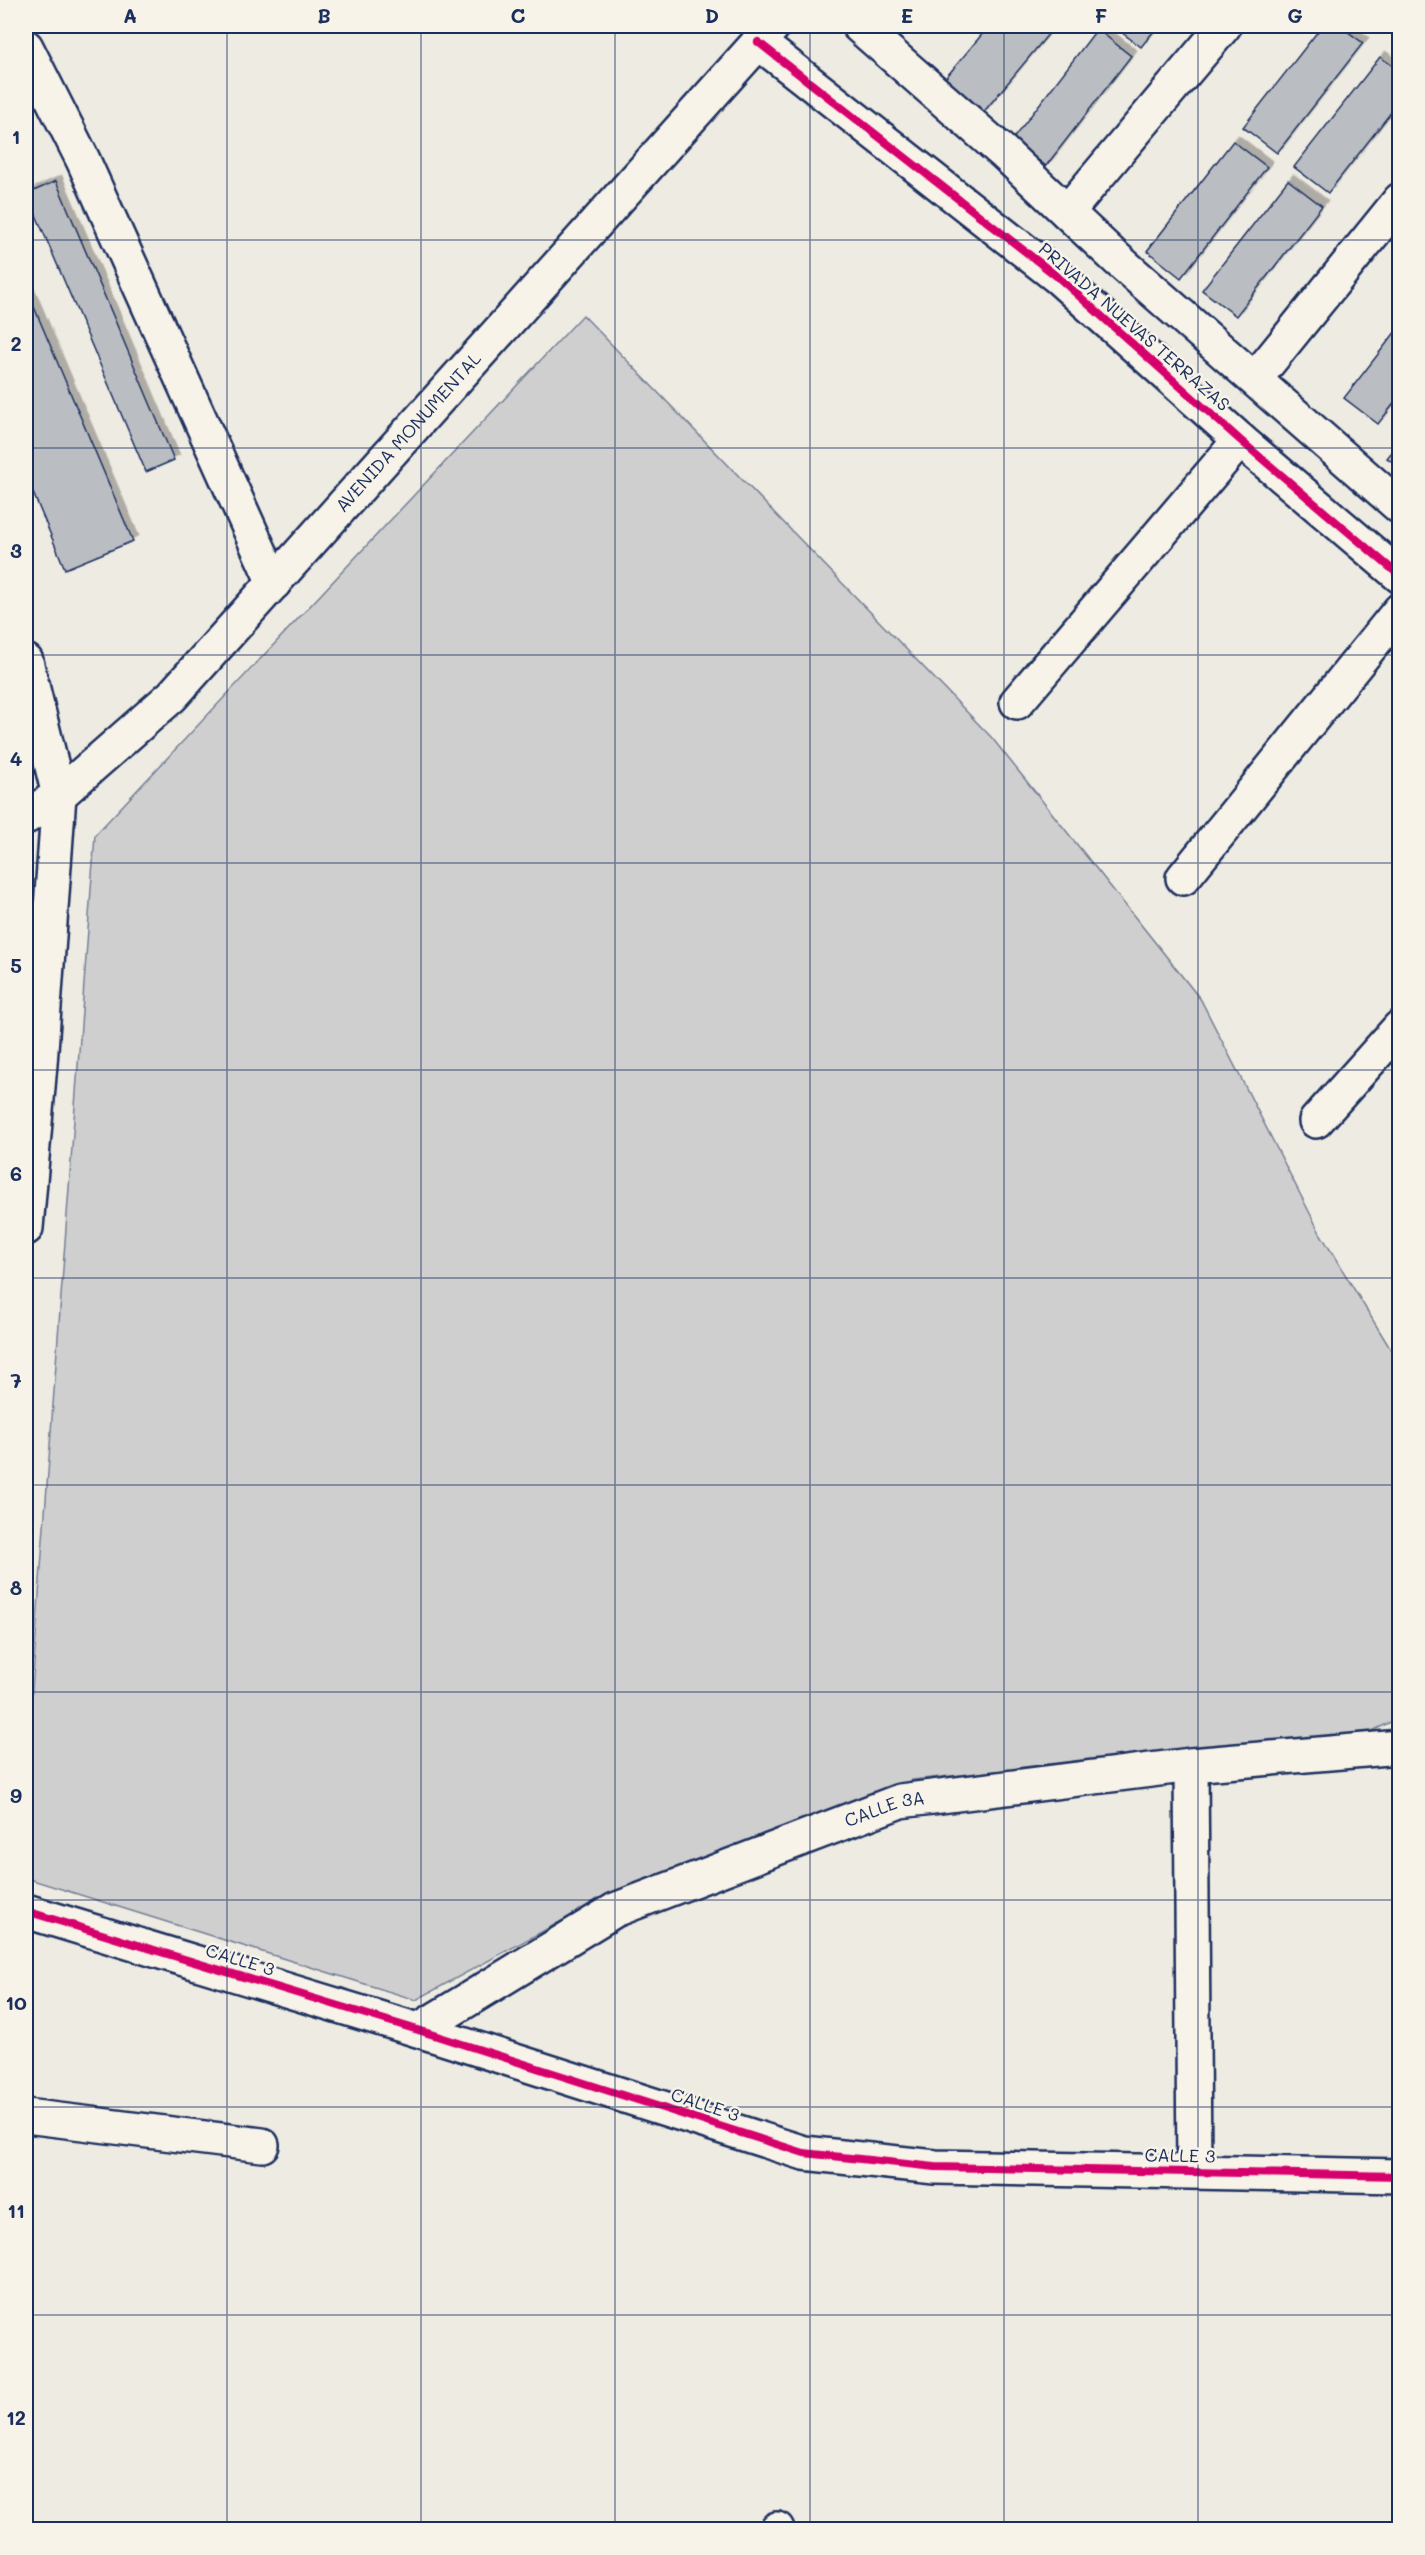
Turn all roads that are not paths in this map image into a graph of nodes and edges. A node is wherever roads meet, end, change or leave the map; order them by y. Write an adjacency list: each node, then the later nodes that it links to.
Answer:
1 (859, 26): 6 (street)
2 (1224, 26): 6 (street)
3 (766, 34): 8 (street, PRIVADA NUEVAS TERRAZAS); 11 (street, AVENIDA MONUMENTAL)
4 (26, 47): 11 (street)
5 (1400, 200): 7 (street)
6 (1067, 212): 7 (street)
7 (1255, 380): 9 (street)
8 (1240, 440): 10 (street, PRIVADA NUEVAS TERRAZAS); 14 (street)
9 (1400, 507)
10 (1400, 576)
11 (274, 583): 15 (street, AVENIDA MONUMENTAL)
12 (1400, 610): 17 (street)
13 (26, 661): 15 (street)
14 (1017, 702)
15 (59, 795): 16 (street, AVENIDA MONUMENTAL); 19 (street)
16 (26, 817)
17 (1183, 878)
18 (1400, 1027): 20 (street)
19 (33, 1065): 21 (street)
20 (1316, 1121)
21 (26, 1228)
22 (1400, 1747): 23 (street, CALLE 3A)
23 (1191, 1765): 25 (street, CALLE 3A); 28 (street)
24 (26, 1911): 25 (street, CALLE 3)
25 (418, 2030): 28 (street, CALLE 3)
26 (26, 2116): 27 (street)
27 (262, 2145)
28 (1194, 2171): 29 (street, CALLE 3)
29 (1400, 2176)

